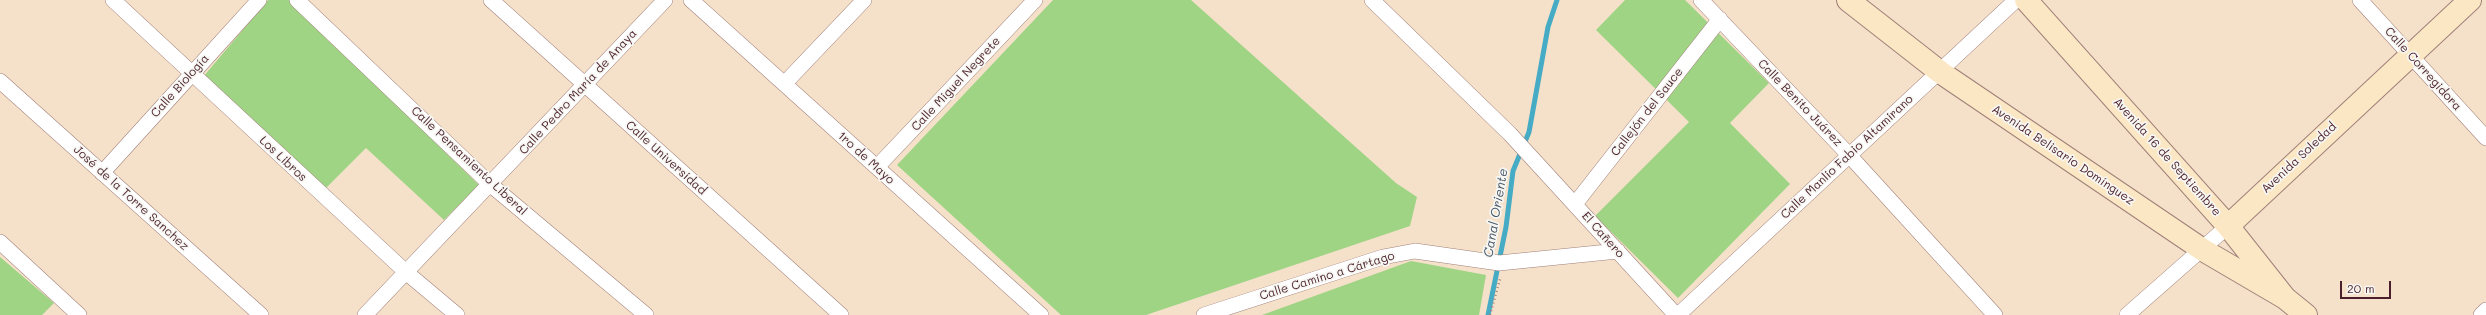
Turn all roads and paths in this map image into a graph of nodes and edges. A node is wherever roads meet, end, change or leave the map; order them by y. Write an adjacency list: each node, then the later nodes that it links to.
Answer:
1 (113, 0): 19 (street, Los Libros)
2 (259, 0): 19 (street, Calle Biología)
3 (297, 0): 27 (street, Calle Pensamiento Liberal)
4 (491, 0): 22 (street, Calle Universidad)
5 (665, 0): 22 (street, Calle Pedro María de Anaya)
6 (692, 0): 21 (street, 1ro de Mayo)
7 (864, 0): 21 (street)
8 (1036, 0): 25 (street, Calle Miguel Negrete)
9 (1372, 0): 28 (street, El Cañero)
10 (1700, 0): 16 (street, Calle Benito Juárez)
11 (1848, 0): 18 (main road, Avenida Belisario Domínguez)
12 (2016, 0): 18 (street, Calle Manlio Fabio Altamirano)
13 (2026, 0): 29 (main road, Avenida 16 de Septiembre)
14 (2360, 0): 17 (street, Calle Corregidora)
15 (2470, 0): 17 (main road, Avenida Soledad)
16 (1720, 19): 24 (street, Calle Benito Juárez); 28 (street, Callejón del Sauce)
17 (2410, 54): 23 (street, Calle Corregidora); 29 (main road, Avenida Soledad)
18 (1940, 72): 24 (street, Calle Manlio Fabio Altamirano); 31 (main road, Avenida Belisario Domínguez)
19 (191, 74): 26 (street, Calle Biología); 34 (street, Los Libros)
20 (0, 81): 26 (street, José de la Torre Sanchez)
21 (785, 83): 25 (street, 1ro de Mayo)
22 (585, 85): 27 (street, Calle Pedro María de Anaya); 42 (street, Calle Universidad)
23 (2486, 138)
24 (1849, 155): 46 (street, Calle Manlio Fabio Altamirano); 47 (street, Calle Benito Juárez)
25 (877, 167): 43 (street, 1ro de Mayo)
26 (102, 173): 38 (street, José de la Torre Sanchez)
27 (491, 185): 34 (street, Calle Pedro María de Anaya); 41 (street, Calle Pensamiento Liberal)
28 (1575, 204): 32 (street, El Cañero)
29 (2228, 226): 31 (street, Avenida Soledad); 35 (main road, Avenida 16 de Septiembre)
30 (0, 242): 37 (street)
31 (2203, 250): 35 (main road, Avenida Belisario Domínguez); 48 (street, Avenida Soledad)
32 (1618, 251): 33 (street, Calle Camino a Cártago); 46 (street, El Cañero)
33 (1502, 263): 44 (street, Calle Camino a Cártago); 45 (path)
34 (407, 273): 39 (street, Calle Pedro María de Anaya); 40 (street, Los Libros)
35 (2285, 298): 49 (main road, Avenida 16 de Septiembre)
36 (2486, 310): 50 (street)
37 (79, 315)
38 (261, 315)
39 (366, 315)
40 (457, 315)
41 (646, 315)
42 (842, 315)
43 (1041, 315)
44 (1204, 315)
45 (1490, 315)
46 (1677, 315)
47 (1995, 315)
48 (2127, 315)
49 (2306, 315)
50 (2481, 315)

